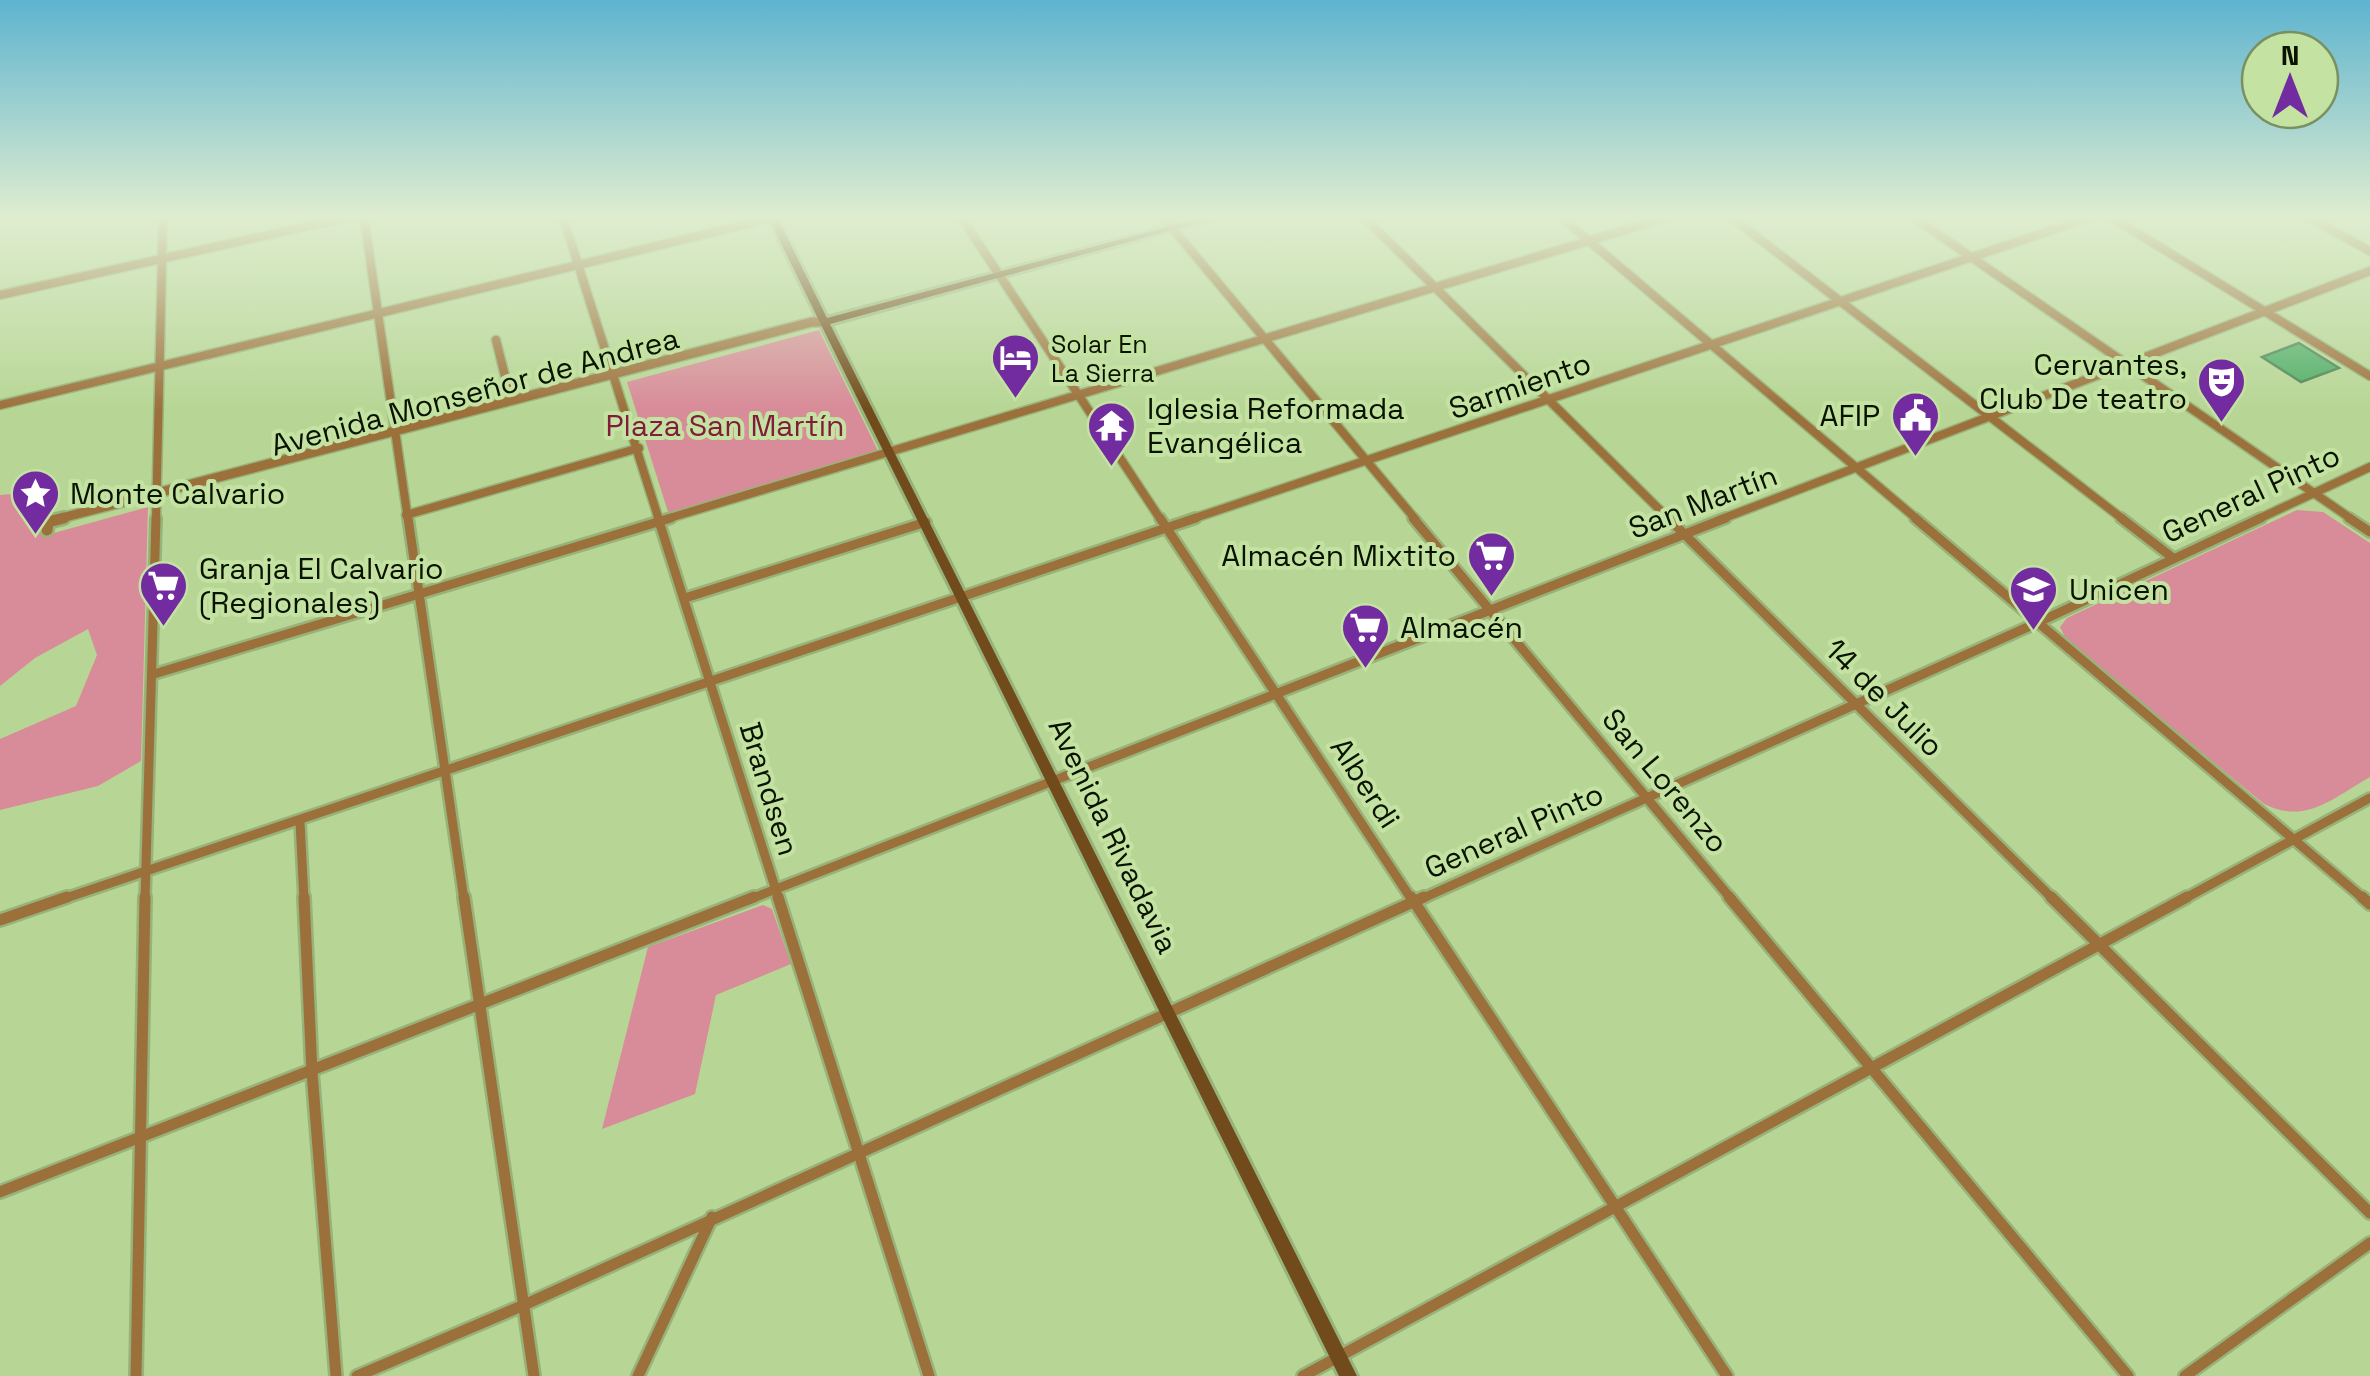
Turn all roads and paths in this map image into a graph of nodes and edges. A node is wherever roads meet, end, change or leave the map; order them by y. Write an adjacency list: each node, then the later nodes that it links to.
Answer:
1 (64, 281): 19 (street)
2 (161, 281): 28 (street)
3 (373, 281): 22 (street)
4 (510, 281): 22 (street)
5 (583, 281): 30 (street, Brandsen)
6 (805, 281): 23 (main road, Avenida Rivadavia)
7 (980, 281): 23 (main road)
8 (1003, 281): 31 (street, Alberdi)
9 (1216, 281): 24 (street, San Lorenzo)
10 (1427, 281): 18 (street, 14 de Julio)
11 (1456, 281): 18 (street)
12 (1637, 281): 26 (street)
13 (1814, 281): 20 (street)
14 (1903, 281): 20 (street, Sarmiento)
15 (2006, 281): 27 (street)
16 (2215, 281): 21 (street)
17 (2343, 281): 21 (street, San Martín)
18 (1434, 288): 24 (street); 33 (street, 14 de Julio)
19 (0, 295)
20 (1841, 302): 26 (street, Sarmiento); 35 (street)
21 (2264, 311): 27 (street, San Martín); 29 (street)
22 (377, 313): 28 (street); 36 (street)
23 (826, 322): 30 (street, Avenida Monseñor de Andrea); 38 (main road, Avenida Rivadavia)
24 (1264, 339): 31 (street); 39 (street, San Lorenzo)
25 (496, 340): 32 (street)
26 (1712, 345): 33 (street, Sarmiento); 41 (street)
27 (2128, 364): 35 (street, San Martín); 42 (street)
28 (159, 365): 34 (street); 43 (street)
29 (2370, 376)
30 (615, 377): 32 (street, Avenida Monseñor de Andrea); 36 (street, Avenida Monseñor de Andrea); 37 (street, Brandsen)
31 (1078, 395): 38 (street); 47 (street, Alberdi)
32 (511, 400): 36 (street, Avenida Monseñor de Andrea)
33 (1548, 400): 39 (street, Sarmiento); 49 (street, 14 de Julio)
34 (0, 405)
35 (1989, 416): 41 (street, San Martín); 50 (street)
36 (394, 435): 43 (street, Avenida Monseñor de Andrea); 44 (street)
37 (639, 448): 44 (street); 45 (street, Brandsen)
38 (891, 451): 45 (street); 46 (main road, Avenida Rivadavia)
39 (1367, 462): 47 (street, Sarmiento); 54 (street, San Lorenzo)
40 (2370, 467): 42 (street, General Pinto)
41 (1858, 468): 49 (street, San Martín); 55 (street)
42 (2312, 493): 48 (street); 50 (street, General Pinto)
43 (157, 498): 43 (street, Avenida Monseñor de Andrea); 56 (street)
44 (406, 516): 51 (street)
45 (662, 522): 51 (street); 53 (street, Brandsen)
46 (926, 522): 52 (main road, Avenida Rivadavia); 53 (street)
47 (1167, 529): 52 (street, Sarmiento); 58 (street, Alberdi)
48 (2370, 532)
49 (1685, 536): 54 (street, San Martín); 59 (street, 14 de Julio)
50 (2173, 558): 55 (street, General Pinto)
51 (418, 595): 56 (street); 60 (street)
52 (964, 597): 57 (street, Sarmiento); 61 (main road, Avenida Rivadavia)
53 (685, 598): 57 (street, Brandsen)
54 (1491, 610): 58 (street, San Martín); 63 (street, San Lorenzo)
55 (2039, 622): 59 (street, General Pinto); 65 (street)
56 (154, 674): 66 (street)
57 (710, 683): 60 (street, Sarmiento); 67 (street, Brandsen)
58 (1276, 693): 61 (street, San Martín); 68 (street, Alberdi)
59 (1854, 704): 63 (street, General Pinto); 71 (street, 14 de Julio)
60 (444, 774): 64 (street, Sarmiento); 72 (street)
61 (1054, 778): 67 (street); 73 (main road, Avenida Rivadavia)
62 (2370, 798): 65 (street)
63 (1648, 799): 68 (street, General Pinto); 74 (street, San Lorenzo)
64 (300, 822): 66 (street, Sarmiento); 75 (street)
65 (2296, 840): 69 (street); 71 (street)
66 (144, 875): 70 (street, Sarmiento); 76 (street)
67 (775, 891): 72 (street); 77 (street, Brandsen)
68 (1415, 903): 73 (street, General Pinto); 79 (street, Alberdi)
69 (2370, 904)
70 (0, 920)
71 (2098, 946): 74 (street); 80 (street, 14 de Julio)
72 (477, 1007): 75 (street); 83 (street)
73 (1168, 1012): 77 (street, General Pinto); 84 (main road, Avenida Rivadavia)
74 (1873, 1069): 79 (street); 94 (street, San Lorenzo)
75 (312, 1072): 76 (street); 86 (street)
76 (136, 1140): 78 (street); 85 (street)
77 (860, 1150): 81 (street, General Pinto); 90 (street, Brandsen)
78 (0, 1192)
79 (1612, 1206): 84 (street); 93 (street, Alberdi)
80 (2370, 1213)
81 (712, 1217): 83 (street, General Pinto); 89 (street)
82 (2370, 1243): 95 (street)
83 (524, 1304): 87 (street, General Pinto); 88 (street)
84 (1338, 1356): 91 (street); 92 (main road, Avenida Rivadavia)
85 (136, 1376)
86 (336, 1376)
87 (357, 1376)
88 (534, 1376)
89 (638, 1376)
90 (929, 1376)
91 (1303, 1376)
92 (1348, 1376)
93 (1727, 1376)
94 (2128, 1376)
95 (2185, 1376)

